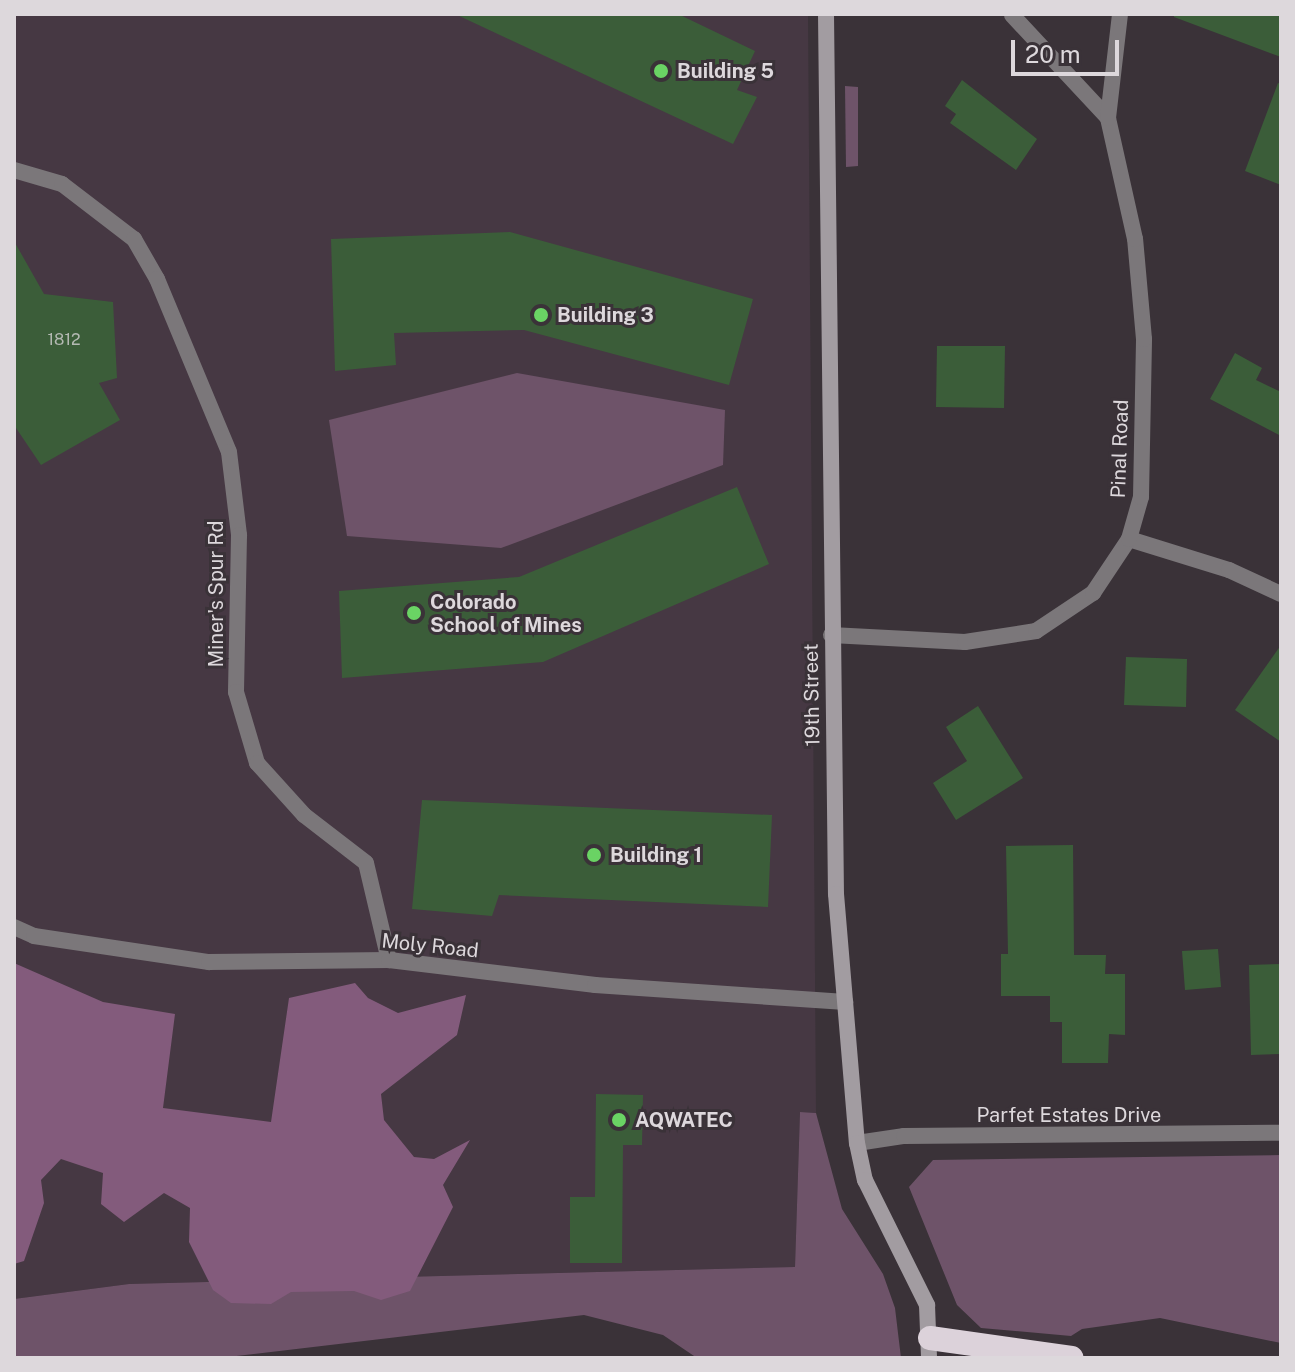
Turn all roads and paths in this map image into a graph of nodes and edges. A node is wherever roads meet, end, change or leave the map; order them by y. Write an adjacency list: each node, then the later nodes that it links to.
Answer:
1 (826, 14): 8 (street, 19th Street)
2 (1012, 14): 4 (street)
3 (1120, 14): 4 (street, Pinal Road)
4 (1108, 118): 6 (street, Pinal Road)
5 (14, 170): 10 (street, Miner's Spur Rd)
6 (1129, 539): 7 (street); 8 (street, Pinal Road)
7 (1281, 594)
8 (831, 635): 11 (street, 19th Street)
9 (14, 927): 10 (street, Moly Road)
10 (389, 960): 11 (street, Moly Road)
11 (845, 1002): 13 (street, 19th Street)
12 (1281, 1133): 13 (street, Parfet Estates Drive)
13 (857, 1143): 14 (street, 19th Street)
14 (929, 1348): 15 (highway)
15 (1072, 1358)

